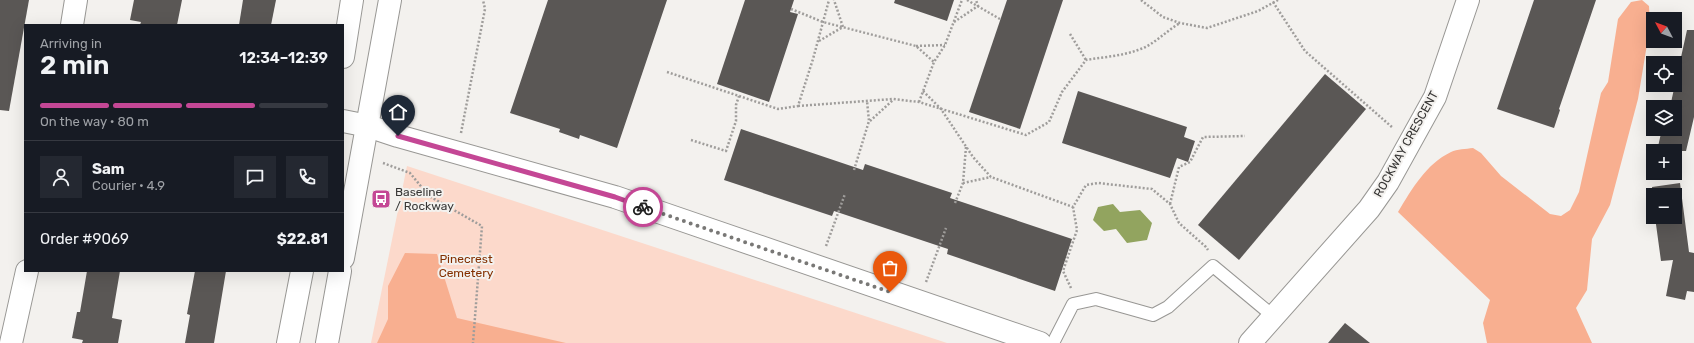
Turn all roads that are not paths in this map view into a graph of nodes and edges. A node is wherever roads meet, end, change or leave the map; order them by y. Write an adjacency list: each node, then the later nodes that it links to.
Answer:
1 (76, 0): 5 (street)
2 (352, 0): 6 (street)
3 (390, 0): 8 (street)
4 (1468, 0): 13 (street, ROCKWAY CRESCENT)
5 (72, 24)
6 (344, 51)
7 (344, 121): 8 (street)
8 (368, 126): 9 (street); 17 (street)
9 (344, 253)
10 (26, 272): 14 (street)
11 (302, 272): 15 (street)
12 (340, 272): 16 (street)
13 (1273, 316): 18 (lane); 19 (street, ROCKWAY CRESCENT)
14 (11, 343)
15 (288, 343)
16 (327, 343)
17 (1040, 343)
18 (1053, 343)
19 (1250, 343)

